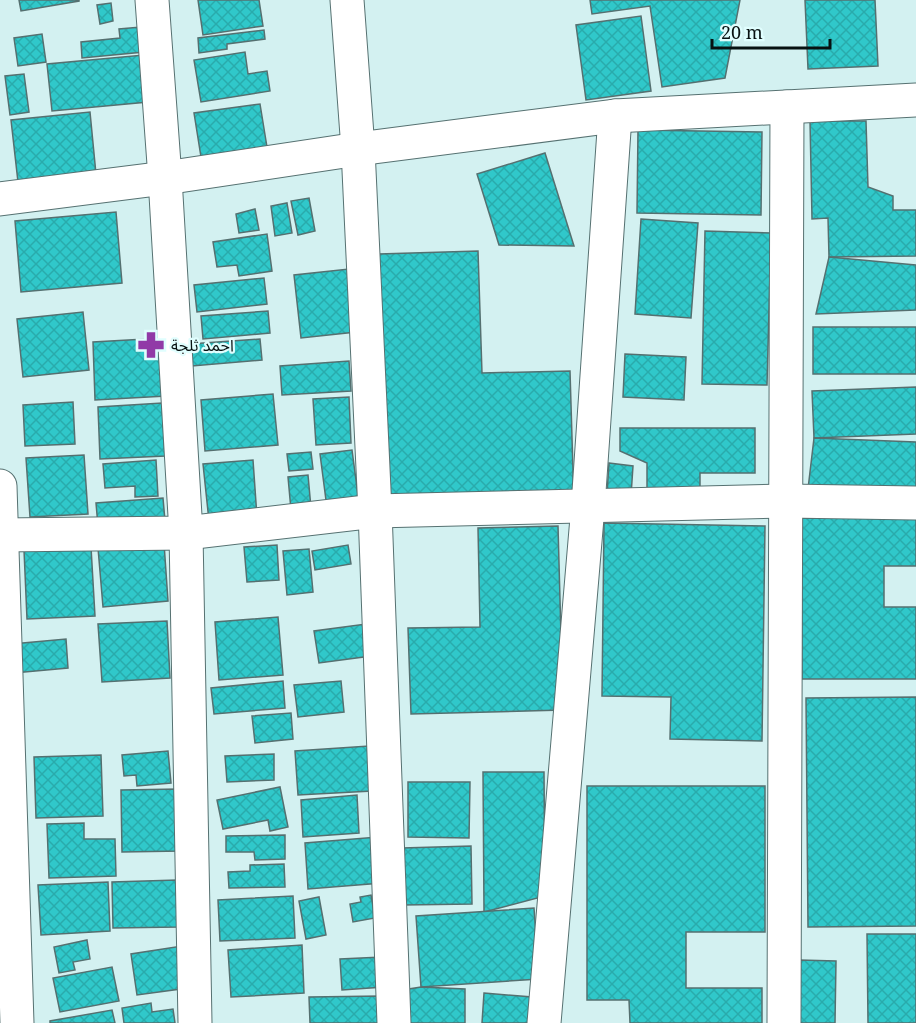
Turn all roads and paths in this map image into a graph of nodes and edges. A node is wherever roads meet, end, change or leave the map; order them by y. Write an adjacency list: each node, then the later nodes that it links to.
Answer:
1 (152, 0): 7 (street)
2 (347, 0): 6 (street)
3 (916, 100): 4 (street)
4 (787, 107): 5 (street); 10 (street)
5 (615, 116): 6 (street); 12 (street)
6 (358, 148): 7 (street); 13 (street)
7 (165, 178): 8 (street); 14 (street)
8 (0, 199)
9 (0, 486): 15 (street)
10 (786, 501): 11 (street); 12 (street); 20 (street)
11 (916, 503)
12 (588, 506): 13 (street); 19 (street)
13 (375, 511): 14 (street); 18 (street)
14 (186, 533): 15 (street); 17 (street)
15 (1, 535): 16 (street)
16 (16, 1023)
17 (195, 1023)
18 (394, 1023)
19 (543, 1023)
20 (784, 1023)

